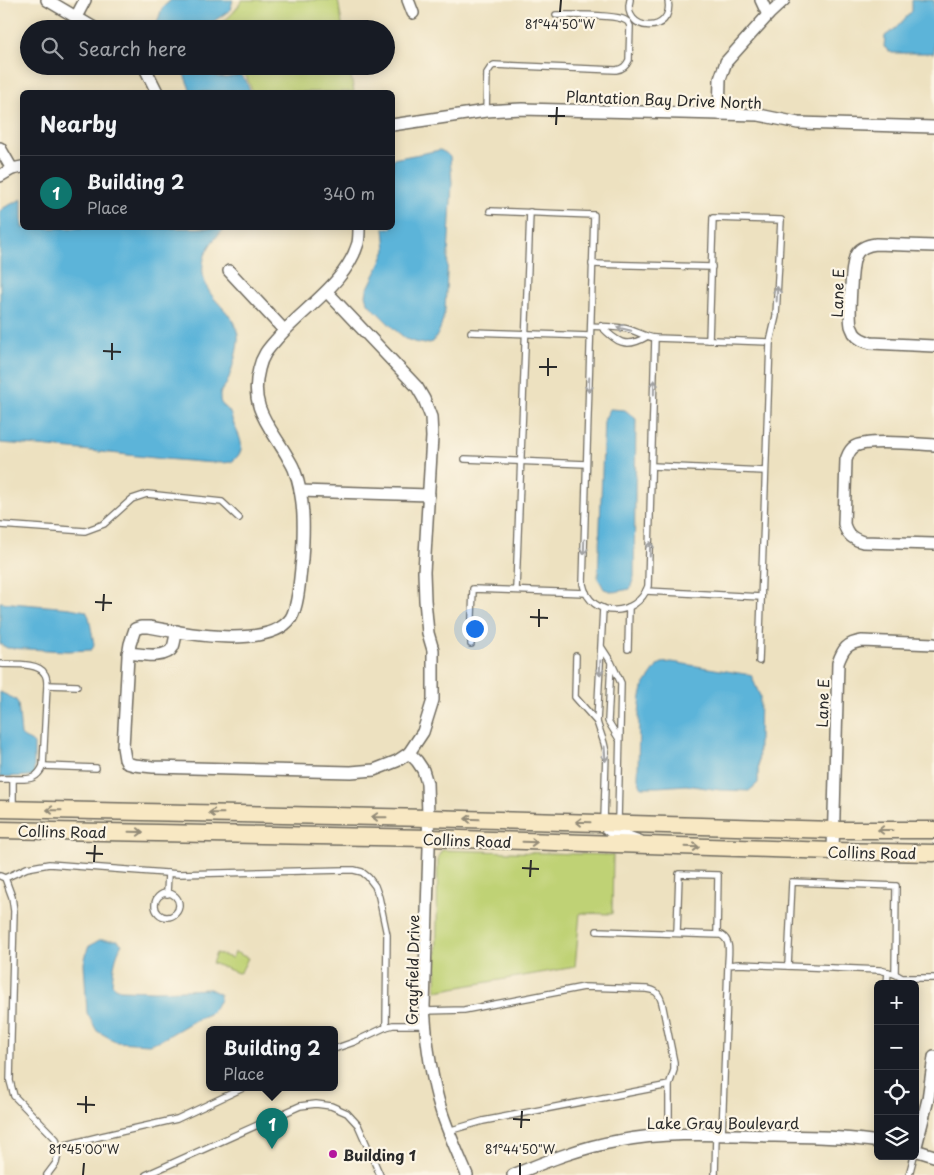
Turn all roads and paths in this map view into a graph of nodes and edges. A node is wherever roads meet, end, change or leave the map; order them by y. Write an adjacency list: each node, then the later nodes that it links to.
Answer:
1 (47, 0): 11 (street)
2 (85, 0): 11 (street)
3 (408, 0): 8 (street)
4 (630, 0): 13 (lane)
5 (668, 0): 13 (lane)
6 (760, 0): 10 (street)
7 (784, 0): 10 (street)
8 (413, 13)
9 (556, 14): 13 (lane)
10 (768, 15): 17 (street)
11 (76, 17): 12 (street)
12 (81, 20)
13 (631, 20): 16 (lane)
14 (148, 75): 15 (street)
15 (156, 90)
16 (486, 111): 17 (street, Plantation Bay Drive North); 18 (street, Plantation Bay Drive North)
17 (719, 114): 19 (street, Plantation Bay Drive North)
18 (395, 125)
19 (934, 127)
20 (0, 148): 21 (street)
21 (17, 168): 22 (street)
22 (0, 176)
23 (490, 211): 24 (lane)
24 (530, 212): 27 (lane); 35 (lane)
25 (358, 230): 30 (street)
26 (934, 246): 41 (street, Lane E)
27 (592, 264): 28 (lane); 31 (lane)
28 (712, 267): 39 (lane); 40 (lane, one-way to 28)
29 (229, 272): 33 (street)
30 (327, 292): 33 (street); 49 (street)
31 (591, 326): 32 (lane); 36 (lane)
32 (602, 326): 37 (lane, one-way to 32); 37 (lane)
33 (284, 330): 48 (street)
34 (471, 332): 35 (lane)
35 (526, 334): 36 (lane); 44 (lane)
36 (590, 336): 45 (lane, one-way to 45)
37 (646, 337): 38 (lane)
38 (655, 338): 39 (lane); 46 (lane, one-way to 38)
39 (709, 340): 40 (lane)
40 (770, 342): 47 (lane)
41 (934, 346)
42 (934, 445): 52 (street)
43 (465, 459): 44 (lane)
44 (521, 461): 45 (lane); 53 (lane)
45 (586, 464): 55 (lane, one-way to 55)
46 (652, 466): 47 (lane); 54 (lane, one-way to 46)
47 (765, 471): 56 (lane)
48 (300, 491): 49 (street); 59 (street)
49 (429, 495): 73 (street)
50 (238, 518): 51 (lane)
51 (0, 525)
52 (934, 544)
53 (516, 589): 55 (lane); 60 (lane)
54 (646, 591): 56 (lane); 57 (lane)
55 (586, 593): 58 (lane)
56 (761, 597): 66 (lane)
57 (630, 607): 58 (lane); 63 (lane)
58 (603, 608): 62 (lane)
59 (177, 631): 64 (street); 64 (street)
60 (471, 644)
61 (934, 644): 82 (street, Lane E)
62 (602, 648): 67 (lane); 71 (lane, one-way to 71)
63 (628, 649)
64 (128, 653): 73 (street)
65 (576, 656): 71 (lane)
66 (759, 661)
67 (611, 662): 72 (lane); 72 (lane)
68 (0, 664): 69 (lane)
69 (47, 685): 70 (lane); 74 (lane)
70 (78, 686)
71 (597, 722): 80 (lane, one-way to 80)
72 (620, 741): 80 (lane)
73 (409, 753): 79 (street, Grayfield Drive)
74 (43, 766): 75 (lane); 77 (lane)
75 (96, 768)
76 (0, 778): 77 (lane)
77 (13, 779): 78 (lane)
78 (6, 809): 79 (main road, Collins Road, one-way to 78)
79 (428, 818): 80 (main road, Collins Road, one-way to 79); 84 (street, Grayfield Drive)
80 (611, 823): 82 (main road, Collins Road); 85 (street)
81 (0, 830): 84 (main road, Collins Road, one-way to 84)
82 (834, 830): 83 (main road, Collins Road, one-way to 82); 86 (street, Lane E)
83 (934, 830)
84 (429, 838): 85 (main road, Collins Road, one-way to 85); 100 (street, Grayfield Drive)
85 (644, 845): 86 (main road, Collins Road, one-way to 86)
86 (833, 851): 87 (main road, Collins Road)
87 (934, 852)
88 (168, 873): 89 (lane); 90 (lane); 102 (lane)
89 (2, 877): 112 (lane)
90 (167, 894): 90 (lane)
91 (597, 931): 92 (lane)
92 (677, 933): 93 (lane); 93 (lane)
93 (717, 934): 94 (lane)
94 (728, 965): 95 (lane); 110 (lane)
95 (788, 966): 96 (lane); 97 (lane)
96 (888, 972): 97 (lane); 99 (lane)
97 (895, 974): 98 (lane)
98 (934, 978)
99 (887, 980)
100 (424, 1011): 101 (street, Grayfield Drive); 105 (lane)
101 (424, 1025): 102 (lane); 107 (street, Grayfield Drive)
102 (386, 1027): 103 (lane)
103 (338, 1048)
104 (934, 1065): 108 (street)
105 (669, 1085): 107 (lane); 109 (lane)
106 (237, 1091): 112 (lane)
107 (448, 1131): 121 (street, Grayfield Drive)
108 (919, 1134)
109 (669, 1135): 110 (street, Lake Gray Boulevard); 122 (street, Lake Gray Boulevard)
110 (719, 1135): 111 (street, Lake Gray Boulevard); 123 (lane)
111 (874, 1141)
112 (58, 1147): 117 (lane)
113 (919, 1151): 114 (street)
114 (934, 1156)
115 (913, 1160): 124 (lane)
116 (162, 1168): 118 (lane); 119 (lane); 120 (lane)
117 (47, 1175)
118 (146, 1175)
119 (165, 1175)
120 (380, 1175)
121 (467, 1175)
122 (513, 1175)
123 (715, 1175)
124 (908, 1175)

